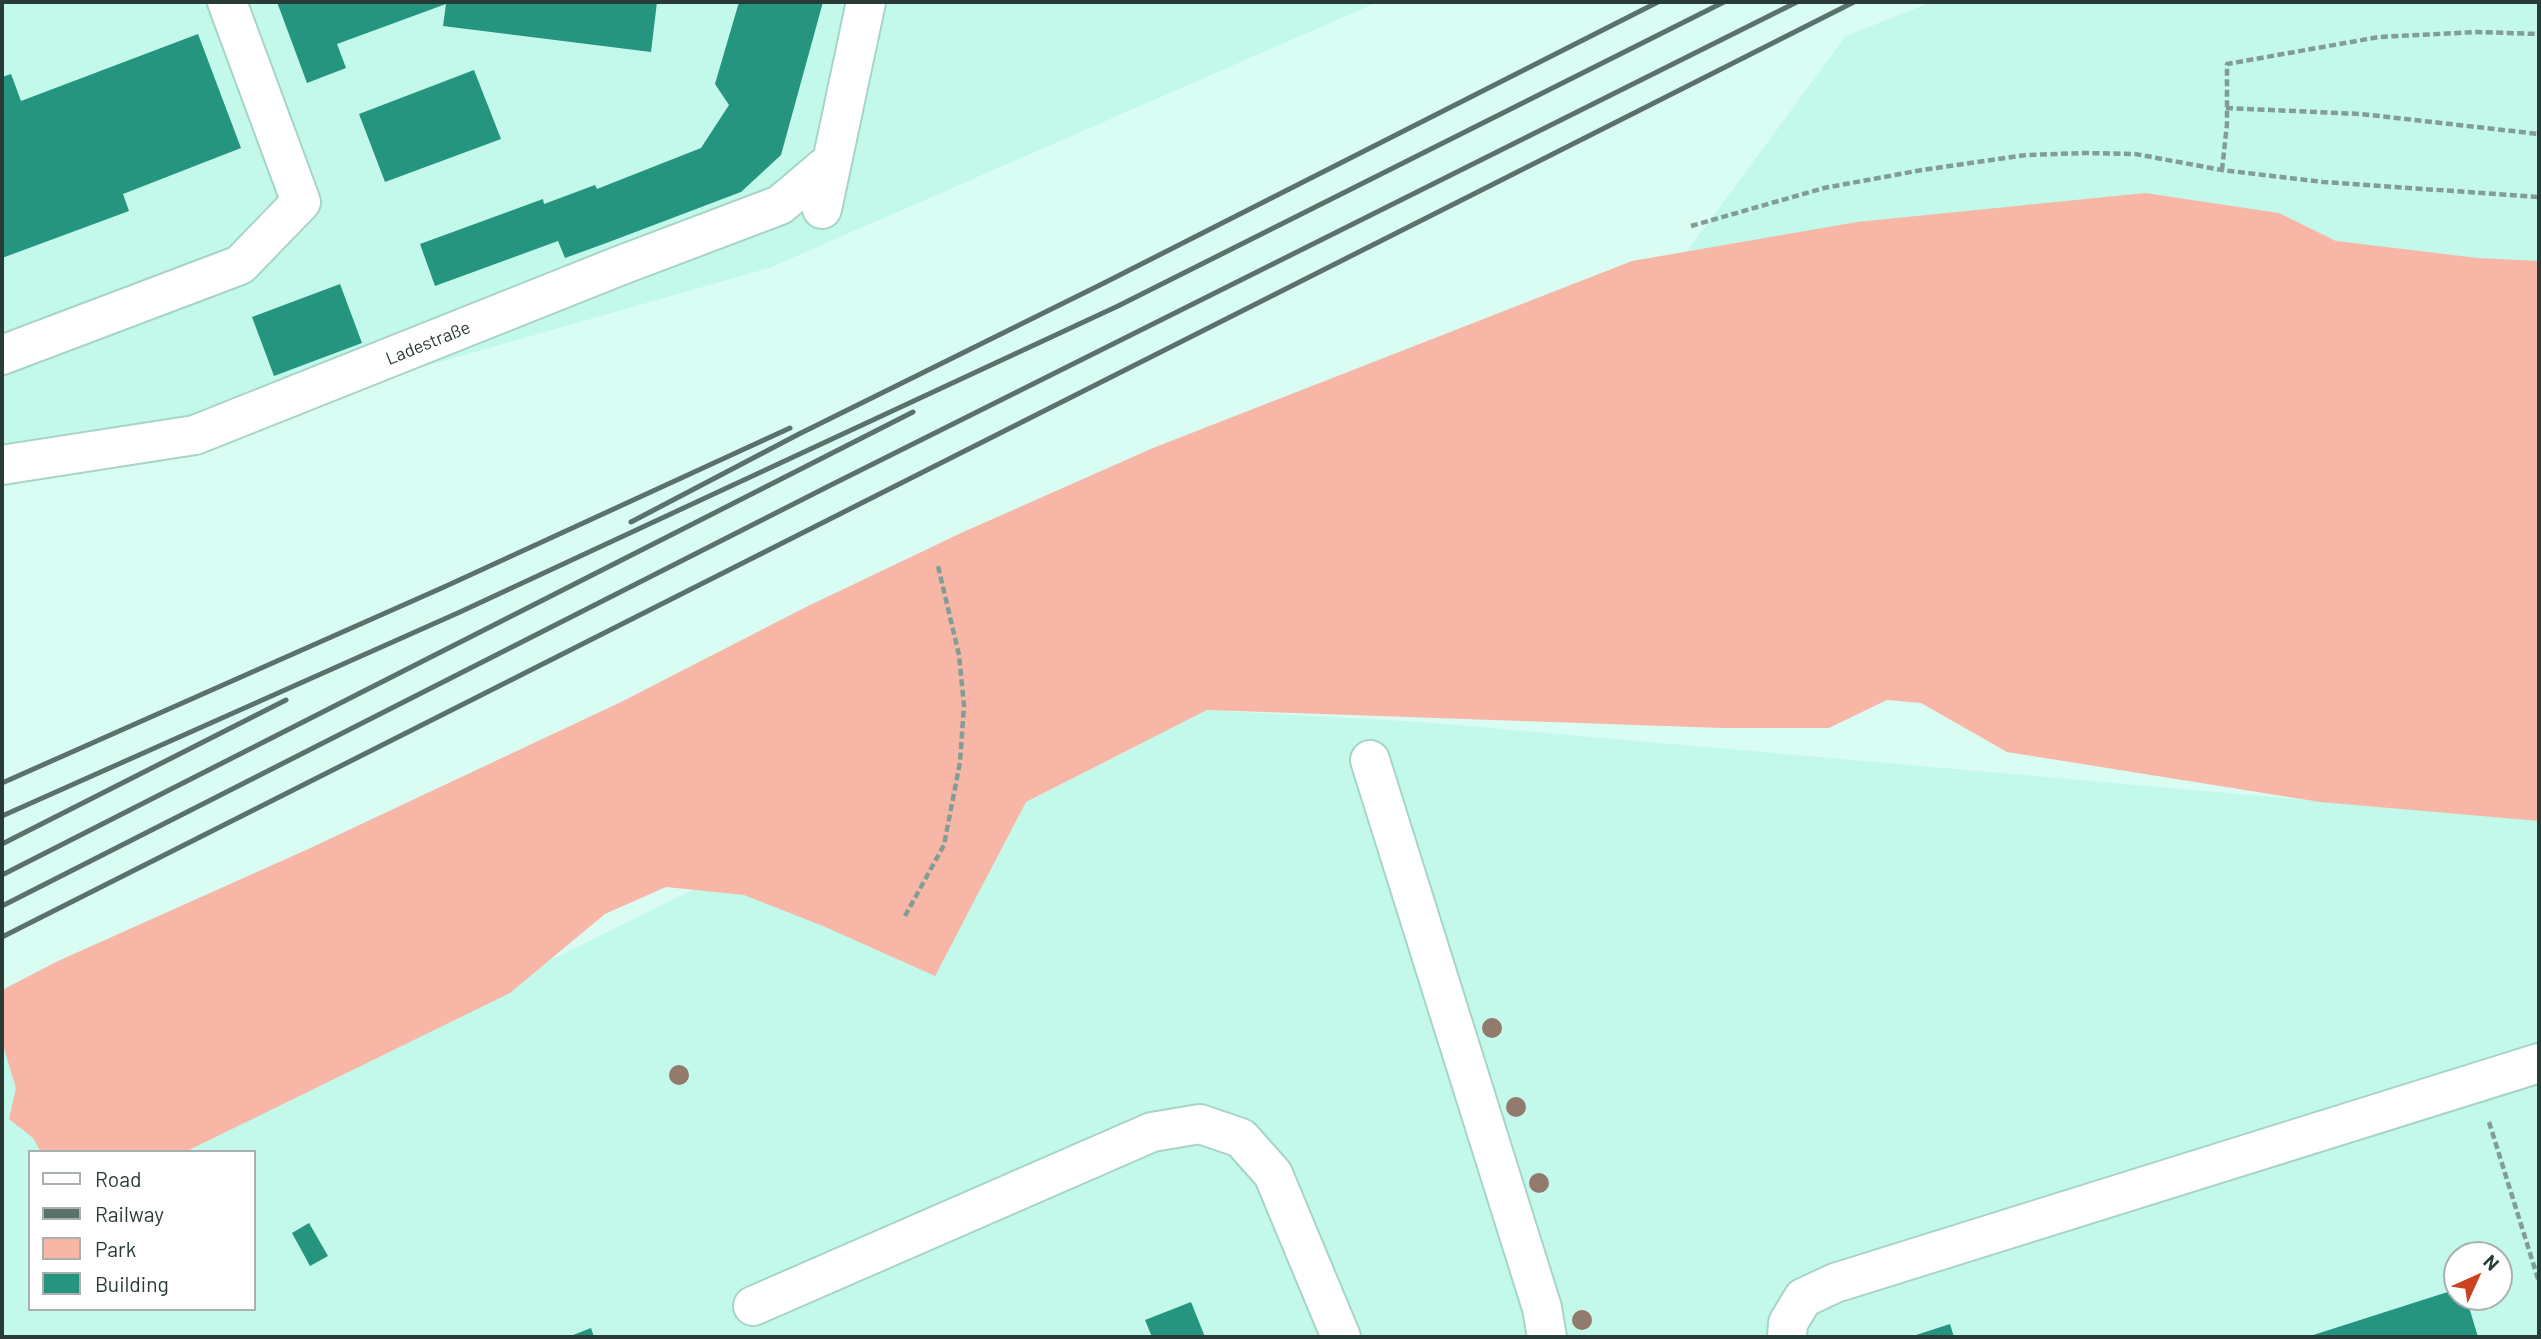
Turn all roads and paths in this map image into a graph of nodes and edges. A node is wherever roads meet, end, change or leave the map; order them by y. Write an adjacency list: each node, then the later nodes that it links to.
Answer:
1 (228, 2): 11 (street)
2 (866, 2): 6 (street)
3 (2539, 34): 4 (path)
4 (2227, 108): 5 (path); 7 (path)
5 (2539, 134)
6 (832, 161): 9 (street); 12 (street, Ladestraße)
7 (2222, 170): 8 (path); 10 (path)
8 (2539, 197)
9 (822, 209)
10 (1691, 226)
11 (2, 355)
12 (2, 465)
13 (938, 566): 15 (path)
14 (1370, 760): 21 (street)
15 (905, 916)
16 (2539, 1063): 17 (street)
17 (2477, 1083): 18 (path); 22 (street)
18 (2539, 1282)
19 (753, 1306): 20 (street)
20 (1340, 1337)
21 (1547, 1337)
22 (1787, 1337)

